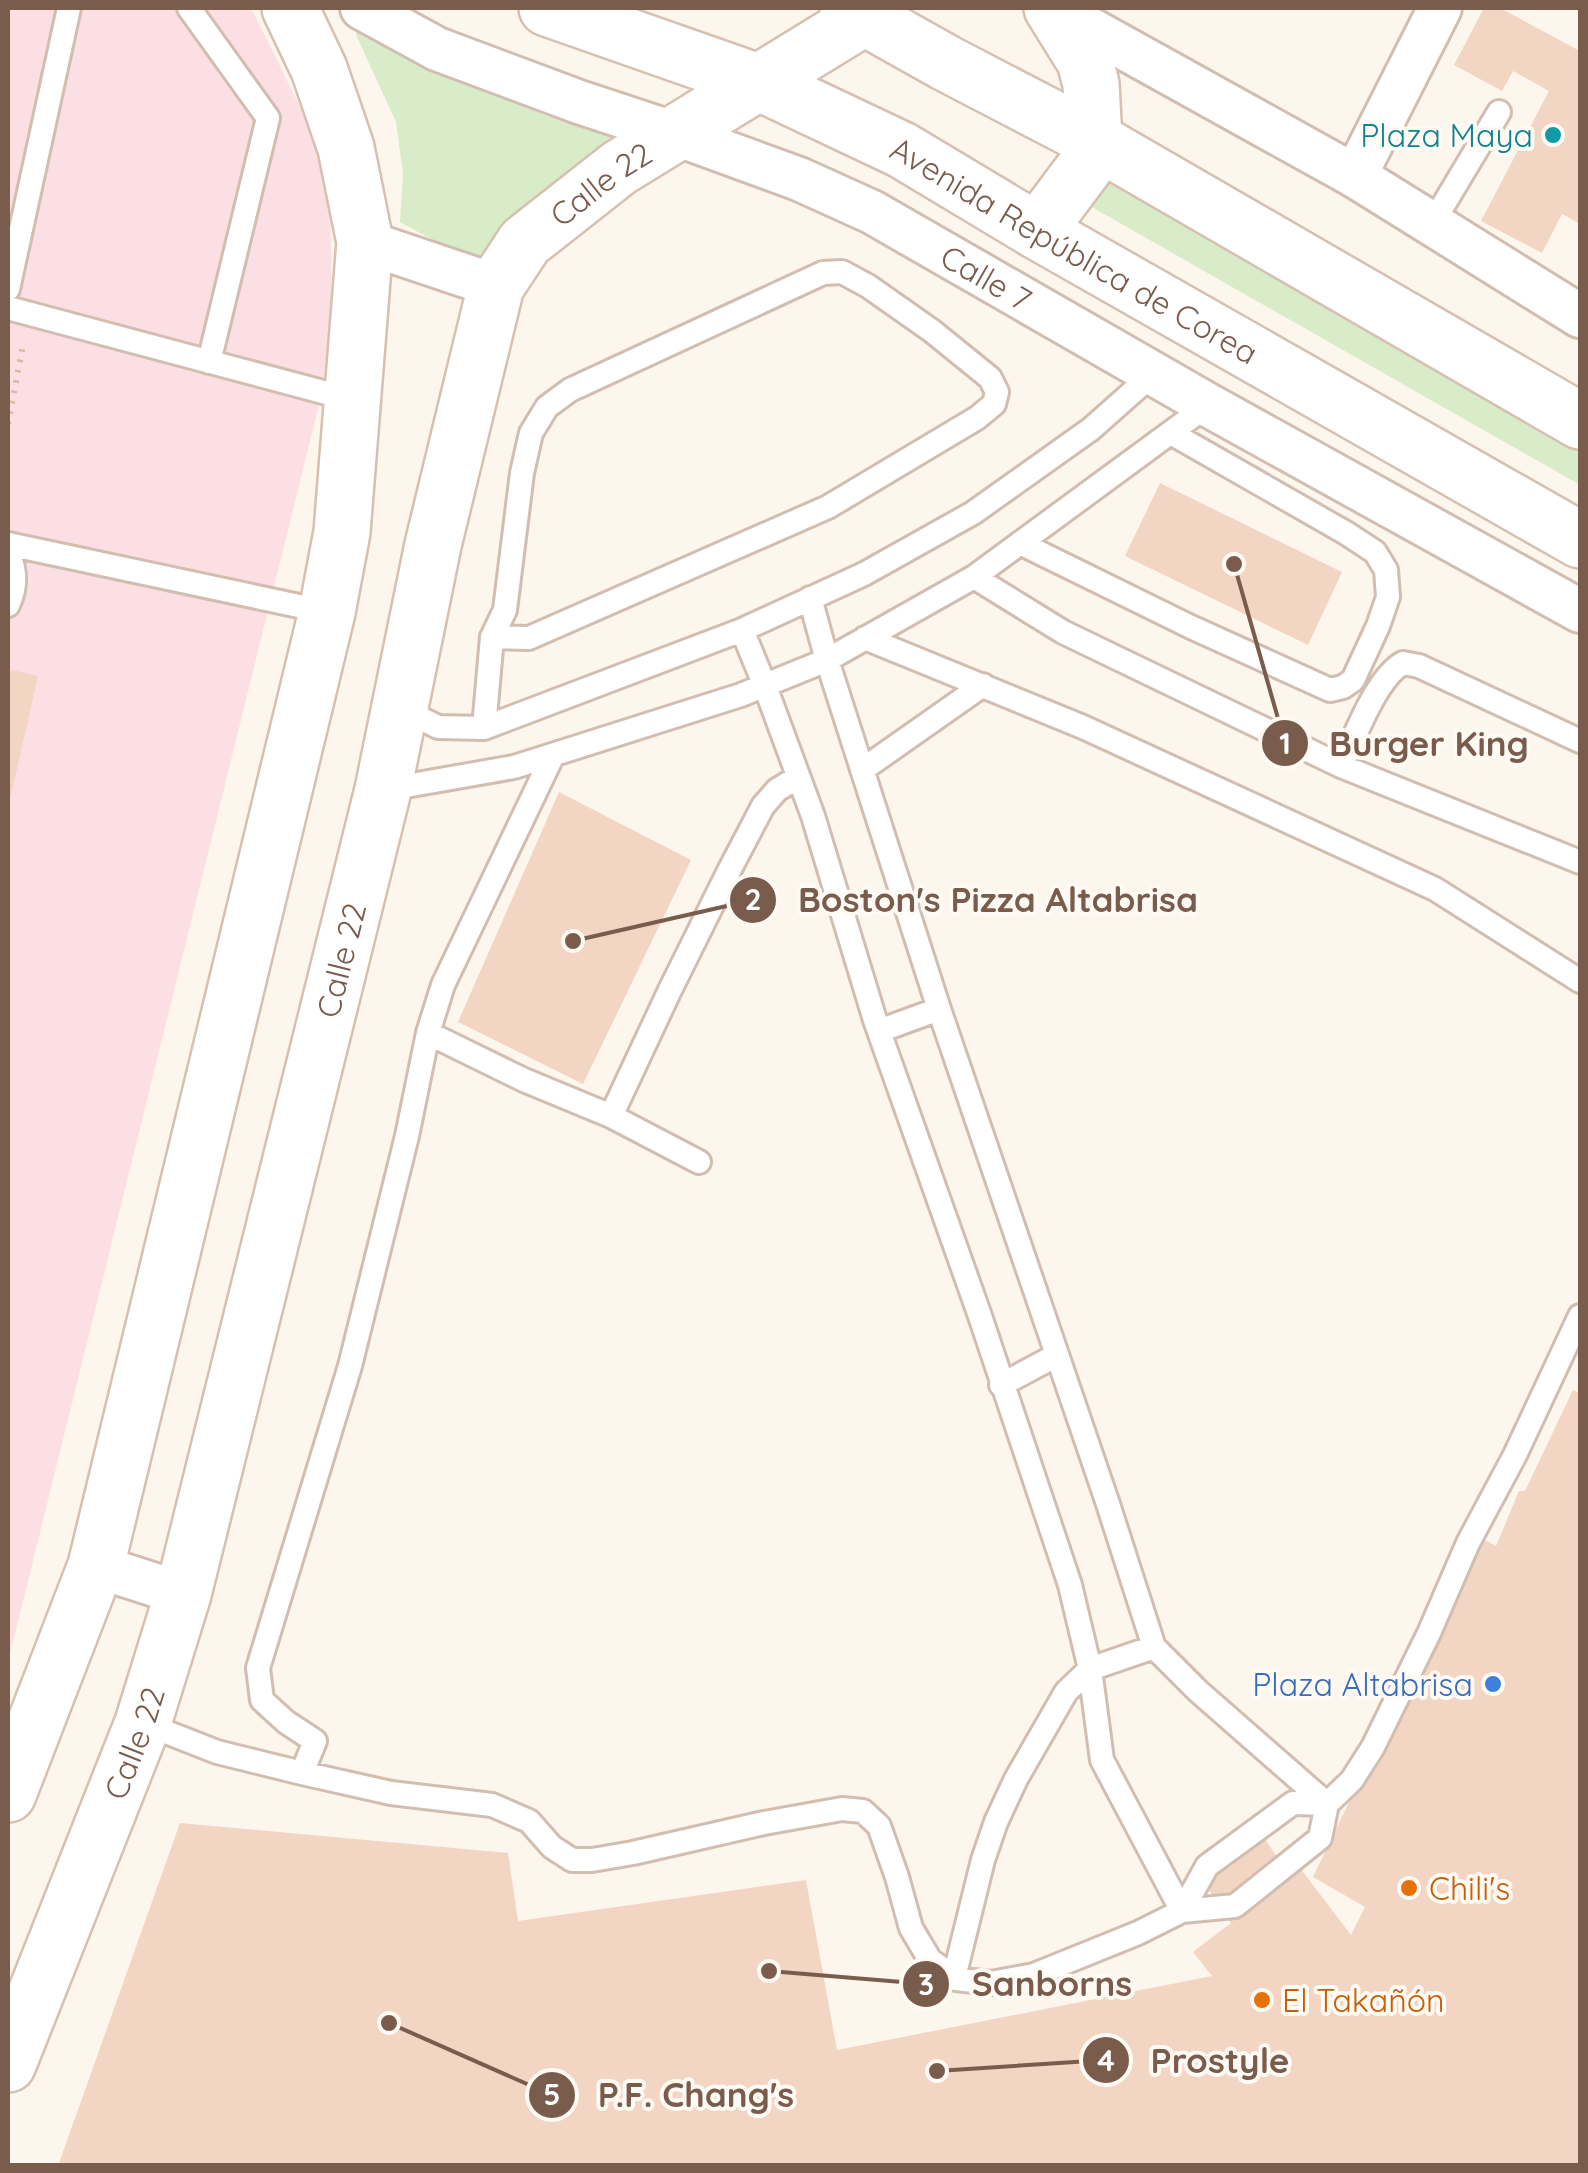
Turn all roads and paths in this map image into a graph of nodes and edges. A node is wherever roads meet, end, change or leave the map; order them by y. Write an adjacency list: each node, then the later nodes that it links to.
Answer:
1 (69, 8): 18 (lane)
2 (190, 8): 21 (lane)
3 (290, 8): 16 (street)
4 (362, 8): 11 (street, Calle 7)
5 (547, 8): 9 (street, Avenida República de Corea)
6 (1052, 8): 12 (street); 13 (street)
7 (1440, 8): 13 (street)
8 (856, 12): 9 (street, Calle 22); 12 (street)
9 (758, 82): 11 (street, Calle 22); 15 (street, Avenida República de Corea)
10 (1499, 112): 14 (lane)
11 (673, 133): 17 (street, Calle 22); 22 (street, Calle 7)
12 (1094, 140): 15 (street); 25 (street)
13 (1354, 176): 14 (street)
14 (1432, 224): 20 (street)
15 (1037, 231): 28 (street, Avenida República de Corea)
16 (365, 242): 17 (street); 23 (street)
17 (496, 286): 43 (street, Calle 22)
18 (8, 289)
19 (18, 311): 21 (lane); 26 (path)
20 (1580, 316)
21 (209, 362): 23 (lane)
22 (1153, 374): 24 (street, Calle 7); 33 (lane)
23 (353, 400): 36 (street)
24 (1208, 406): 27 (lane); 35 (street, Calle 7)
25 (1580, 420)
26 (8, 424)
27 (1171, 432): 29 (lane); 29 (lane)
28 (1580, 540)
29 (1020, 543): 32 (lane)
30 (8, 544): 36 (lane)
31 (8, 554): 34 (lane)
32 (974, 577): 39 (lane); 47 (lane)
33 (810, 598): 37 (lane); 40 (lane)
34 (8, 605)
35 (1580, 611)
36 (326, 612): 61 (street)
37 (742, 630): 42 (lane); 44 (lane)
38 (492, 638): 38 (lane); 44 (lane)
39 (865, 638): 40 (lane); 41 (lane)
40 (827, 660): 42 (lane); 48 (lane)
41 (982, 685): 48 (lane); 52 (lane)
42 (765, 686): 46 (lane); 49 (lane)
43 (400, 708): 44 (lane); 50 (street, Calle 22)
44 (484, 728)
45 (1580, 741): 47 (lane)
46 (553, 755): 50 (lane); 55 (lane)
47 (1341, 766): 51 (lane)
48 (862, 770): 53 (lane)
49 (798, 777): 54 (lane); 56 (lane)
50 (383, 790): 62 (street, Calle 22)
51 (1580, 862)
52 (1580, 981)
53 (939, 1009): 54 (lane); 59 (lane)
54 (879, 1031): 60 (lane)
55 (428, 1033): 56 (lane); 66 (lane)
56 (611, 1116): 57 (lane)
57 (698, 1162)
58 (1580, 1316): 68 (lane)
59 (1057, 1356): 60 (lane); 63 (lane)
60 (1001, 1384): 64 (lane)
61 (96, 1566): 62 (street); 67 (street)
62 (183, 1594): 65 (street, Calle 22)
63 (1154, 1646): 64 (lane); 68 (lane)
64 (1090, 1669): 69 (lane); 70 (lane)
65 (143, 1724): 66 (lane); 71 (street, Calle 22)
66 (302, 1773): 70 (lane)
67 (8, 1794)
68 (1327, 1804): 69 (lane); 69 (lane)
69 (1182, 1911): 70 (lane)
70 (954, 1977)
71 (8, 2064)

